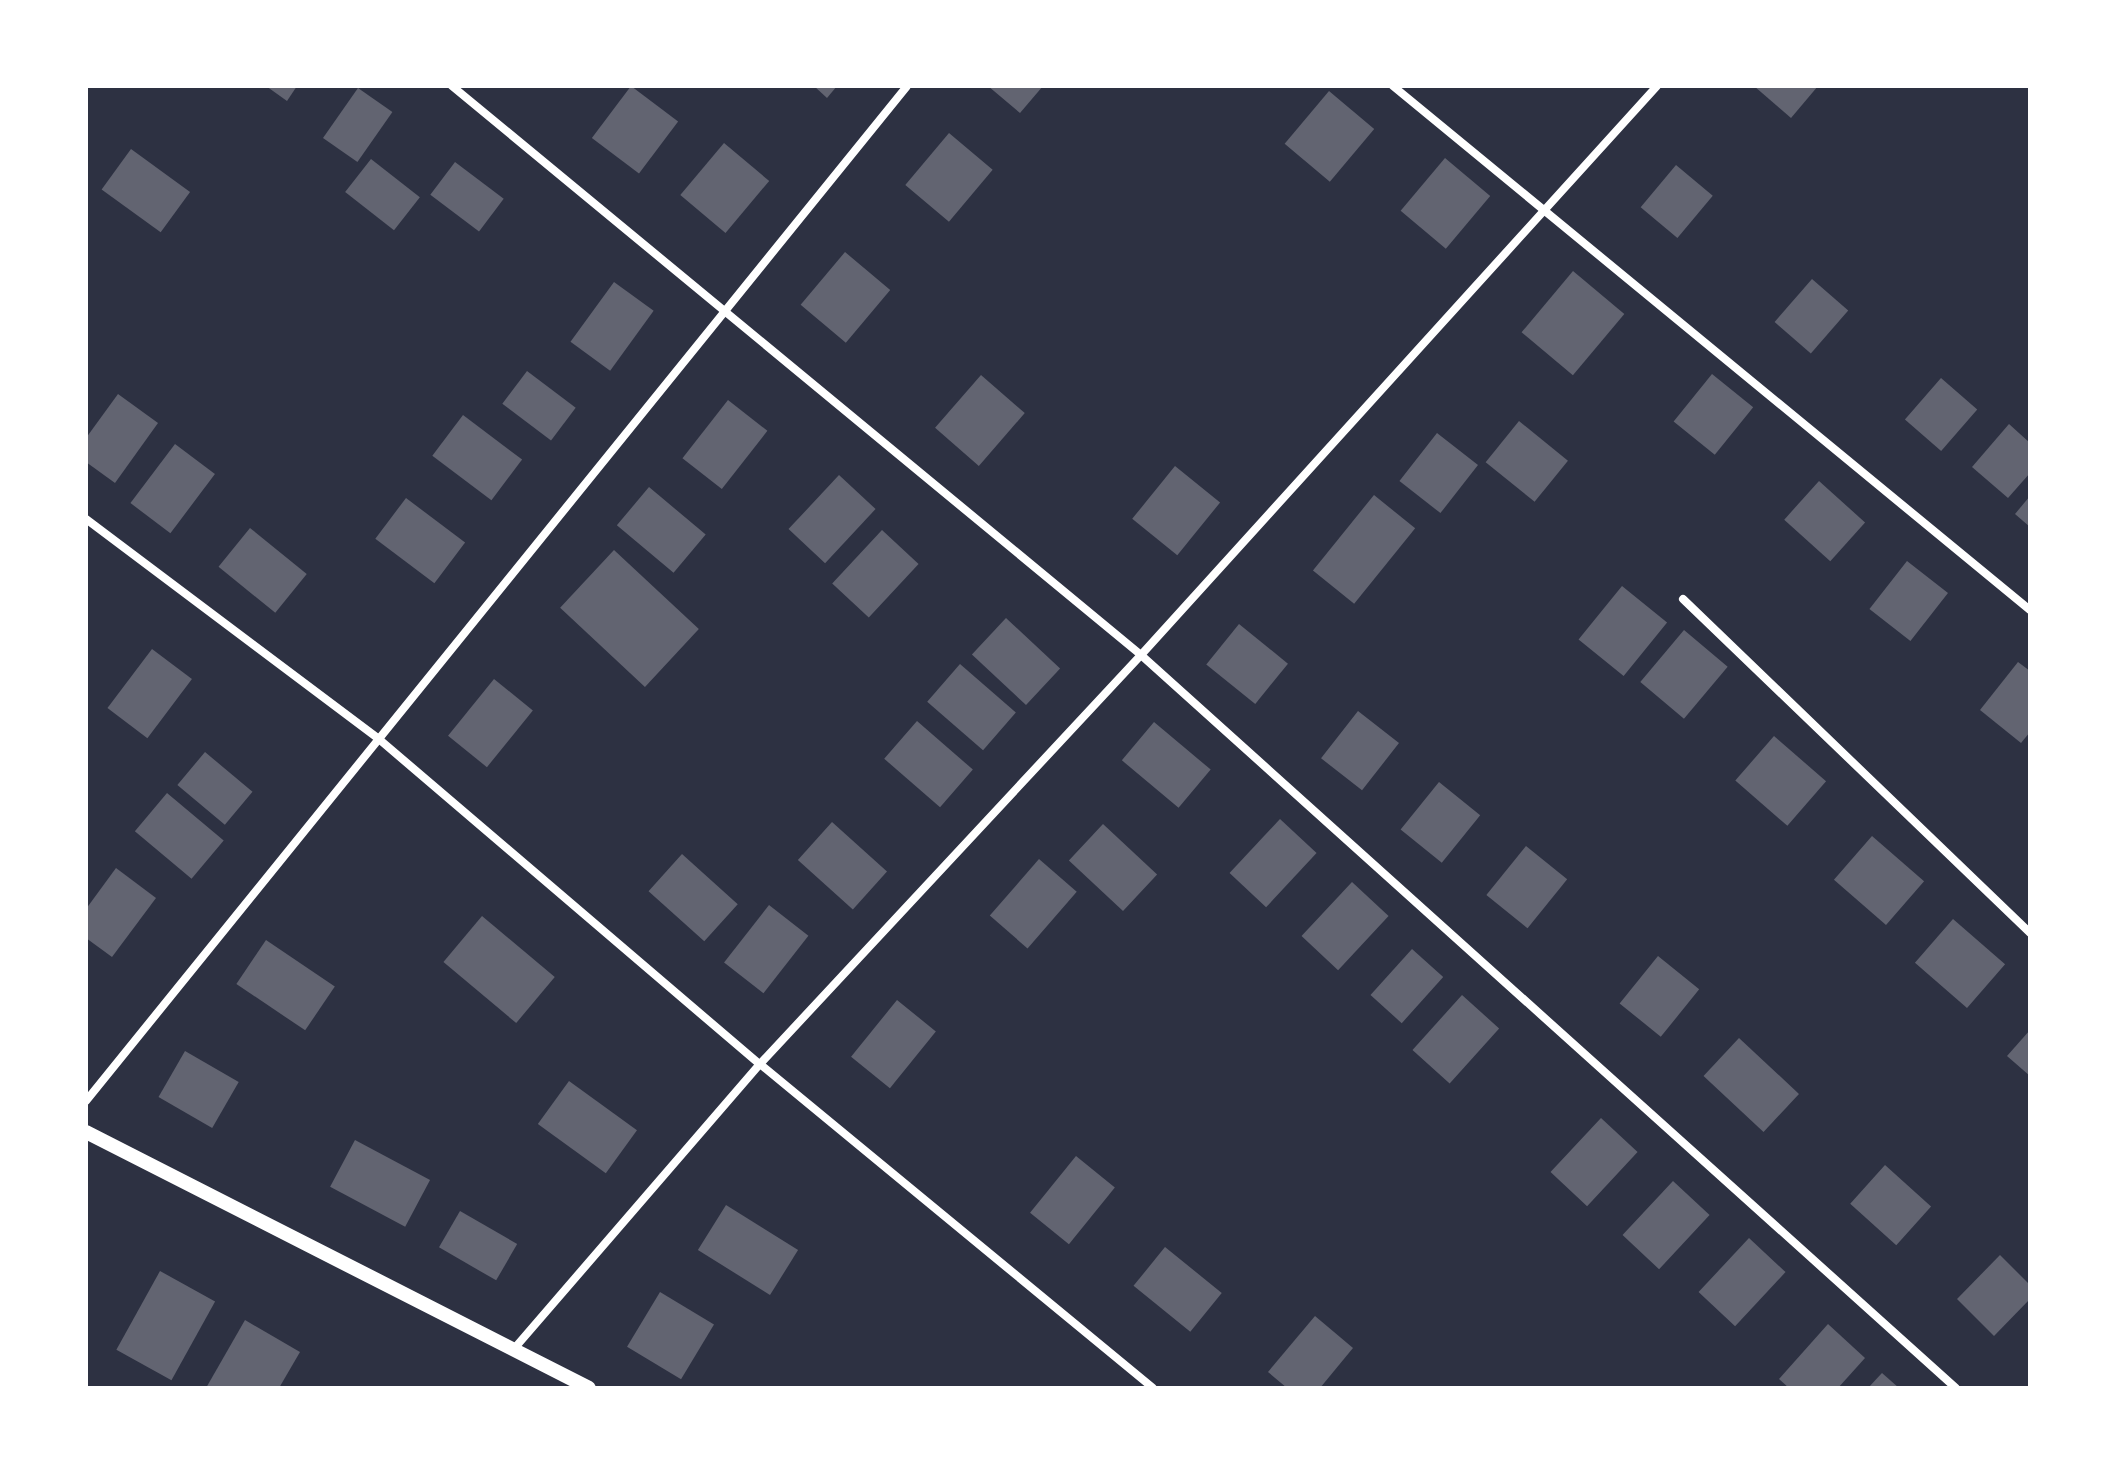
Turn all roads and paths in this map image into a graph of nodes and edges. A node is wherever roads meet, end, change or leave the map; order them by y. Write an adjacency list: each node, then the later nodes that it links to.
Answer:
1 (452, 86): 6 (street)
2 (907, 86): 6 (street)
3 (1393, 86): 5 (street)
4 (1657, 86): 5 (street)
5 (1545, 210): 9 (street); 10 (street)
6 (726, 311): 10 (street); 11 (street)
7 (86, 519): 11 (street)
8 (1683, 599): 12 (street)
9 (2030, 610)
10 (1141, 655): 13 (street); 19 (street)
11 (380, 740): 13 (street); 14 (street)
12 (2030, 933)
13 (760, 1064): 16 (street); 18 (street)
14 (86, 1101)
15 (86, 1132): 16 (street)
16 (513, 1350): 17 (street)
17 (589, 1388)
18 (1153, 1388)
19 (1956, 1388)

